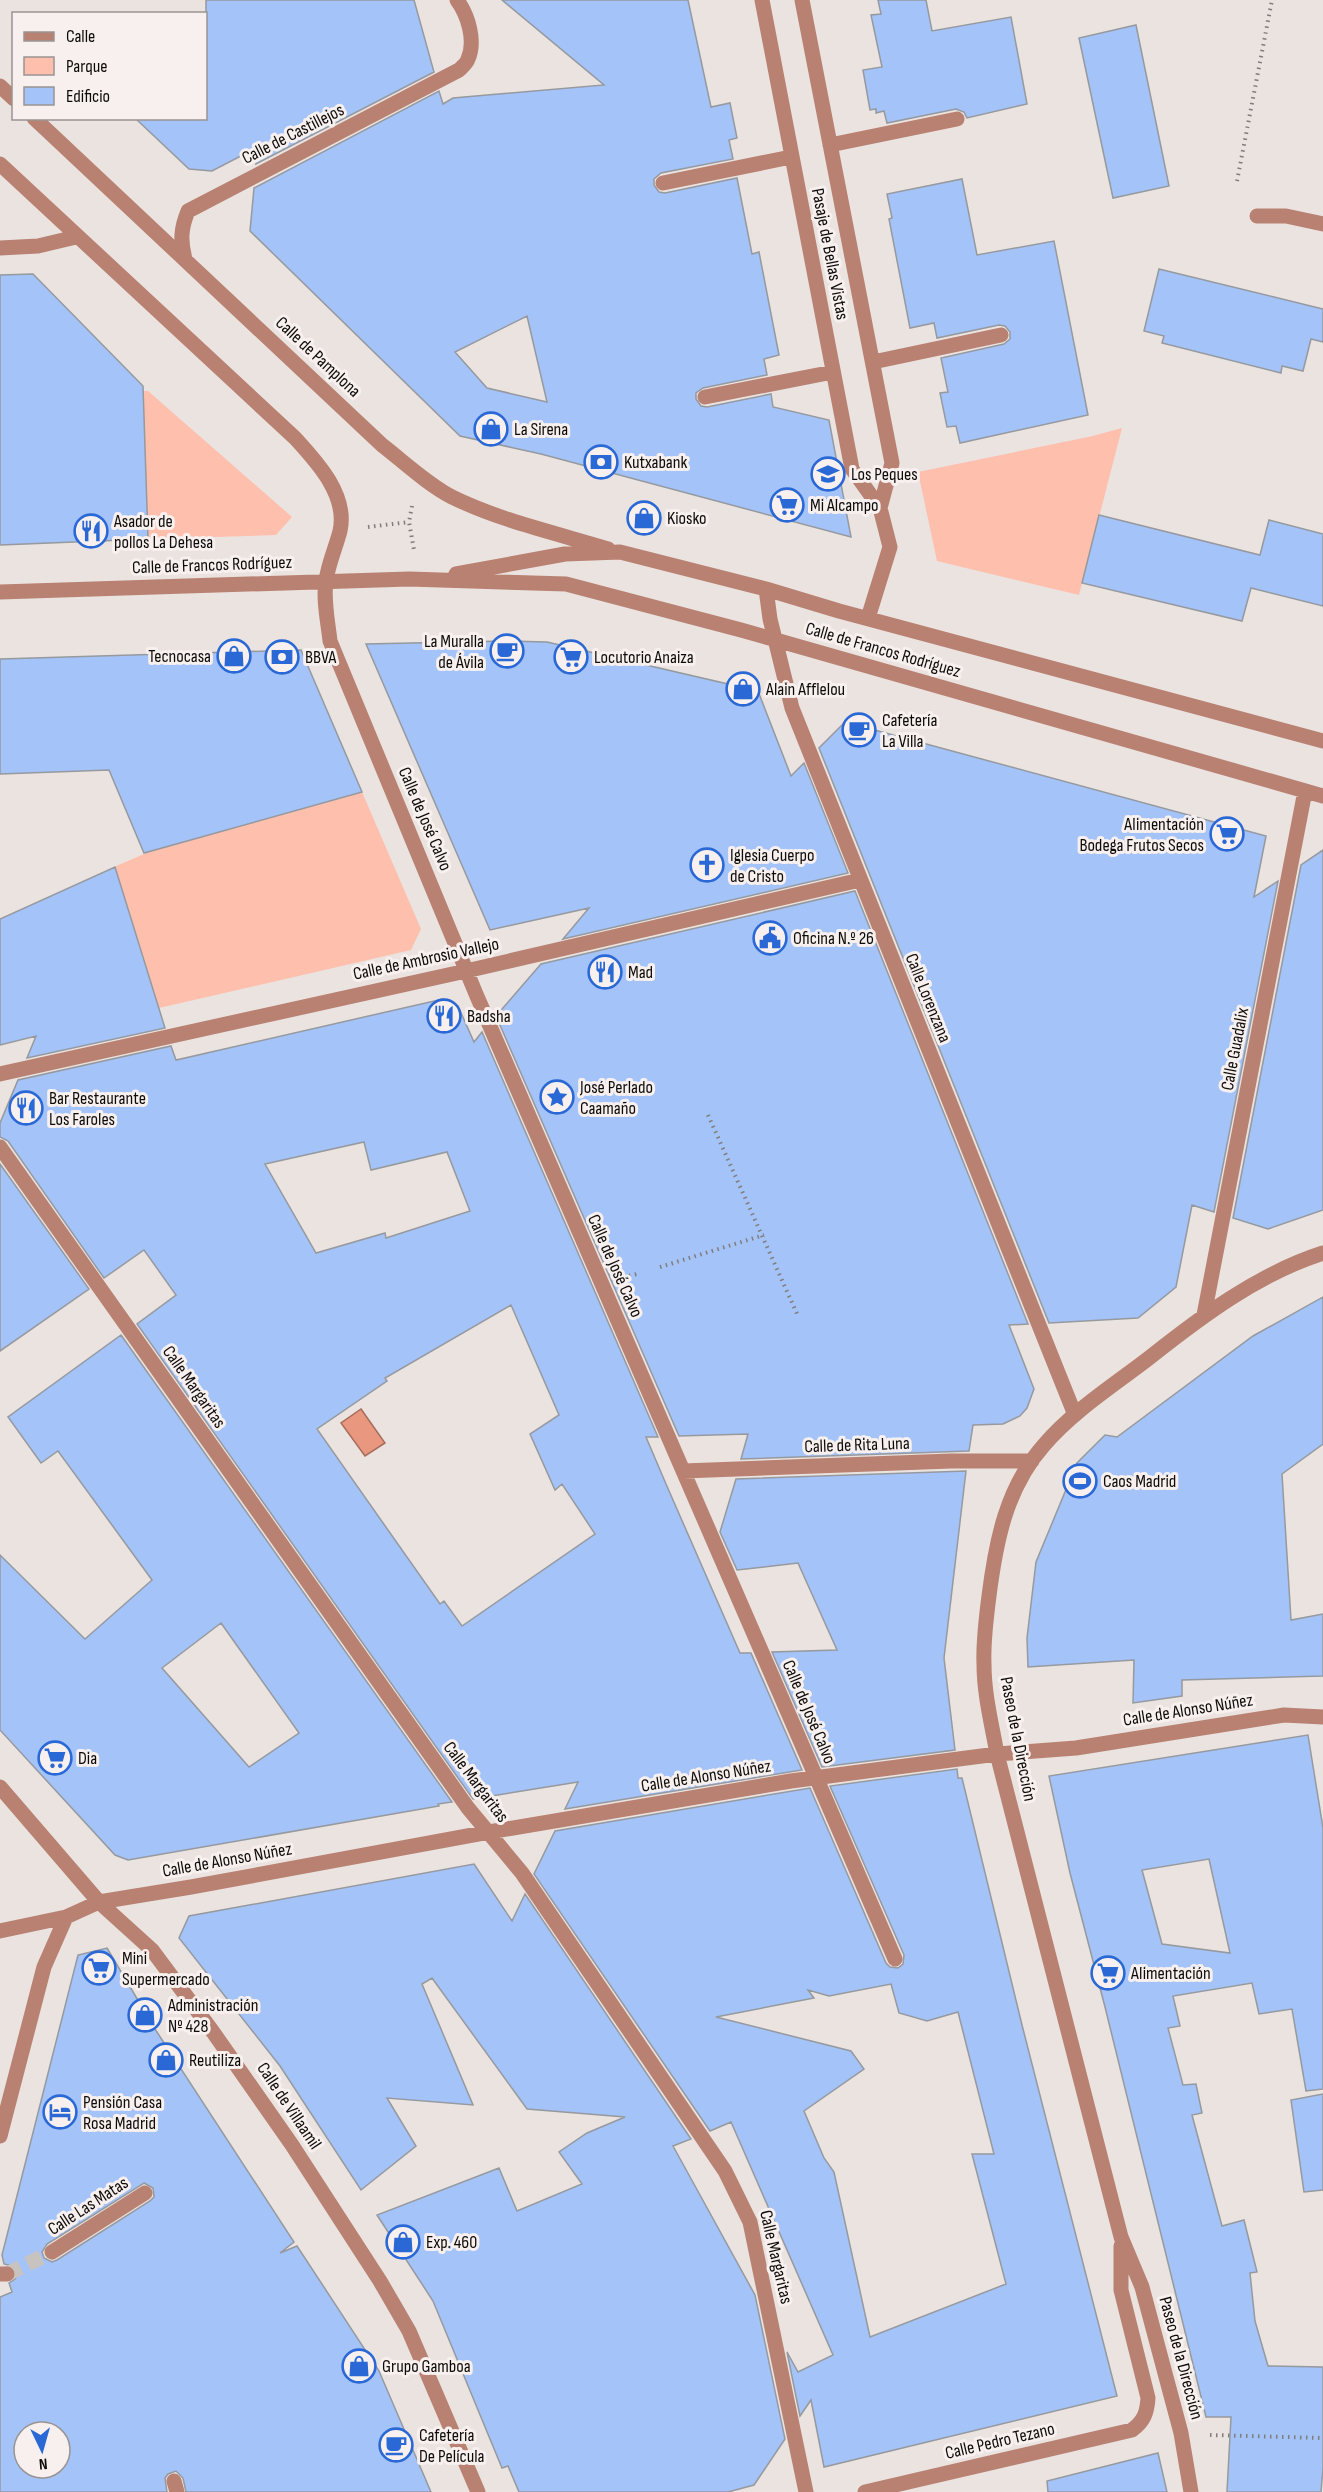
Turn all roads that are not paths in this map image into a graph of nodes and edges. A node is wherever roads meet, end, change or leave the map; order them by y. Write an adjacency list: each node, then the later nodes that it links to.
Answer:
1 (457, 0): 16 (street, Calle de Castillejos)
2 (762, 0): 9 (street, Pasaje de Bellas Vistas)
3 (802, 0): 8 (street, Pasaje de Bellas Vistas)
4 (0, 86): 5 (street)
5 (12, 97)
6 (957, 119): 8 (street)
7 (36, 120): 16 (street, Calle de Pamplona)
8 (830, 145): 18 (street, Pasaje de Bellas Vistas)
9 (791, 157): 11 (street); 19 (street, Pasaje de Bellas Vistas)
10 (0, 164): 14 (street)
11 (663, 183)
12 (1257, 216): 13 (street)
13 (1323, 224)
14 (76, 237): 15 (street); 24 (street)
15 (0, 248)
16 (185, 259): 22 (street, Calle de Pamplona)
17 (1001, 335): 18 (street)
18 (873, 362): 21 (street, Pasaje de Bellas Vistas)
19 (833, 372): 20 (street); 21 (street, Pasaje de Bellas Vistas)
20 (705, 397)
21 (880, 508): 27 (street, Pasaje de Bellas Vistas)
22 (620, 552): 23 (street, Calle de Francos Rodríguez); 25 (street, Calle de Francos Rodríguez)
23 (425, 579): 24 (street, Calle de Francos Rodríguez); 28 (street, Calle de Francos Rodríguez)
24 (326, 581): 26 (street, Calle de Francos Rodríguez); 33 (street, Calle de José Calvo)
25 (766, 589): 27 (street, Calle de Francos Rodríguez); 28 (street, Calle Lorenzana)
26 (0, 592)
27 (868, 618): 29 (street, Calle de Francos Rodríguez)
28 (775, 640): 30 (street, Calle de Francos Rodríguez); 32 (street, Calle Lorenzana)
29 (1323, 741)
30 (1305, 791): 31 (street, Calle de Francos Rodríguez); 37 (street, Calle Guadalix)
31 (1323, 796)
32 (860, 880): 33 (street, Calle de Ambrosio Vallejo); 38 (street, Calle Lorenzana)
33 (466, 971): 34 (street, Calle de Ambrosio Vallejo); 40 (street, Calle de José Calvo)
34 (0, 1074)
35 (0, 1148): 45 (street, Calle Margaritas)
36 (1323, 1252): 37 (street, Paseo de la Dirección)
37 (1204, 1315): 38 (street, Paseo de la Dirección)
38 (1075, 1415): 39 (street, Paseo de la Dirección)
39 (1032, 1461): 40 (street, Calle de Rita Luna); 42 (street, Paseo de la Dirección)
40 (683, 1471): 43 (street, Calle de José Calvo)
41 (1323, 1717): 42 (street, Calle de Alonso Núñez)
42 (998, 1754): 43 (street, Calle de Alonso Núñez); 52 (street, Paseo de la Dirección)
43 (816, 1778): 45 (street, Calle de Alonso Núñez); 49 (street, Calle de José Calvo)
44 (0, 1788): 46 (street, Calle de Villaamil)
45 (489, 1832): 46 (street, Calle de Alonso Núñez); 56 (street, Calle Margaritas)
46 (99, 1902): 47 (street, Calle de Alonso Núñez); 55 (street, Calle de Villaamil)
47 (66, 1917): 48 (street, Calle de Alonso Núñez); 50 (street)
48 (0, 1931)
49 (895, 1959)
50 (0, 2136)
51 (145, 2193): 53 (street, Calle Las Matas)
52 (1121, 2237): 54 (street, Paseo de la Dirección); 58 (street, Paseo de la Dirección)
53 (52, 2252)
54 (1142, 2422): 57 (street, Calle Pedro Tezano)
55 (478, 2492)
56 (806, 2492)
57 (865, 2492)
58 (1191, 2492)

